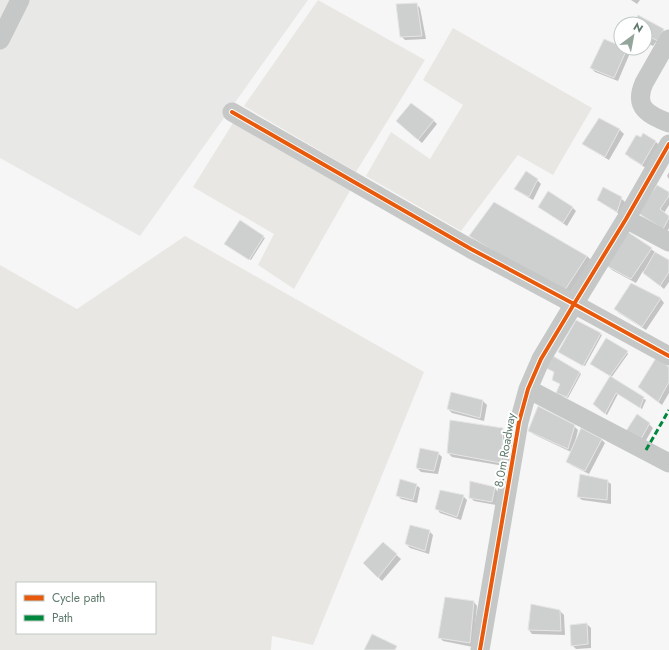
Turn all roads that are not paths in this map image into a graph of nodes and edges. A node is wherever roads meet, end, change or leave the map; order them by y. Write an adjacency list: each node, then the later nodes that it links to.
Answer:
1 (20, 0): 3 (street)
2 (669, 39): 5 (street)
3 (0, 40)
4 (232, 112): 9 (street)
5 (669, 123)
6 (669, 144): 7 (street, 8.0m Roadway)
7 (626, 219): 8 (street); 9 (street, 8.0m Roadway)
8 (669, 242)
9 (574, 304): 10 (street); 11 (street, 8.0m Roadway)
10 (669, 356)
11 (528, 389): 12 (street); 13 (street, 8.0m Roadway)
12 (669, 463)
13 (480, 650)

